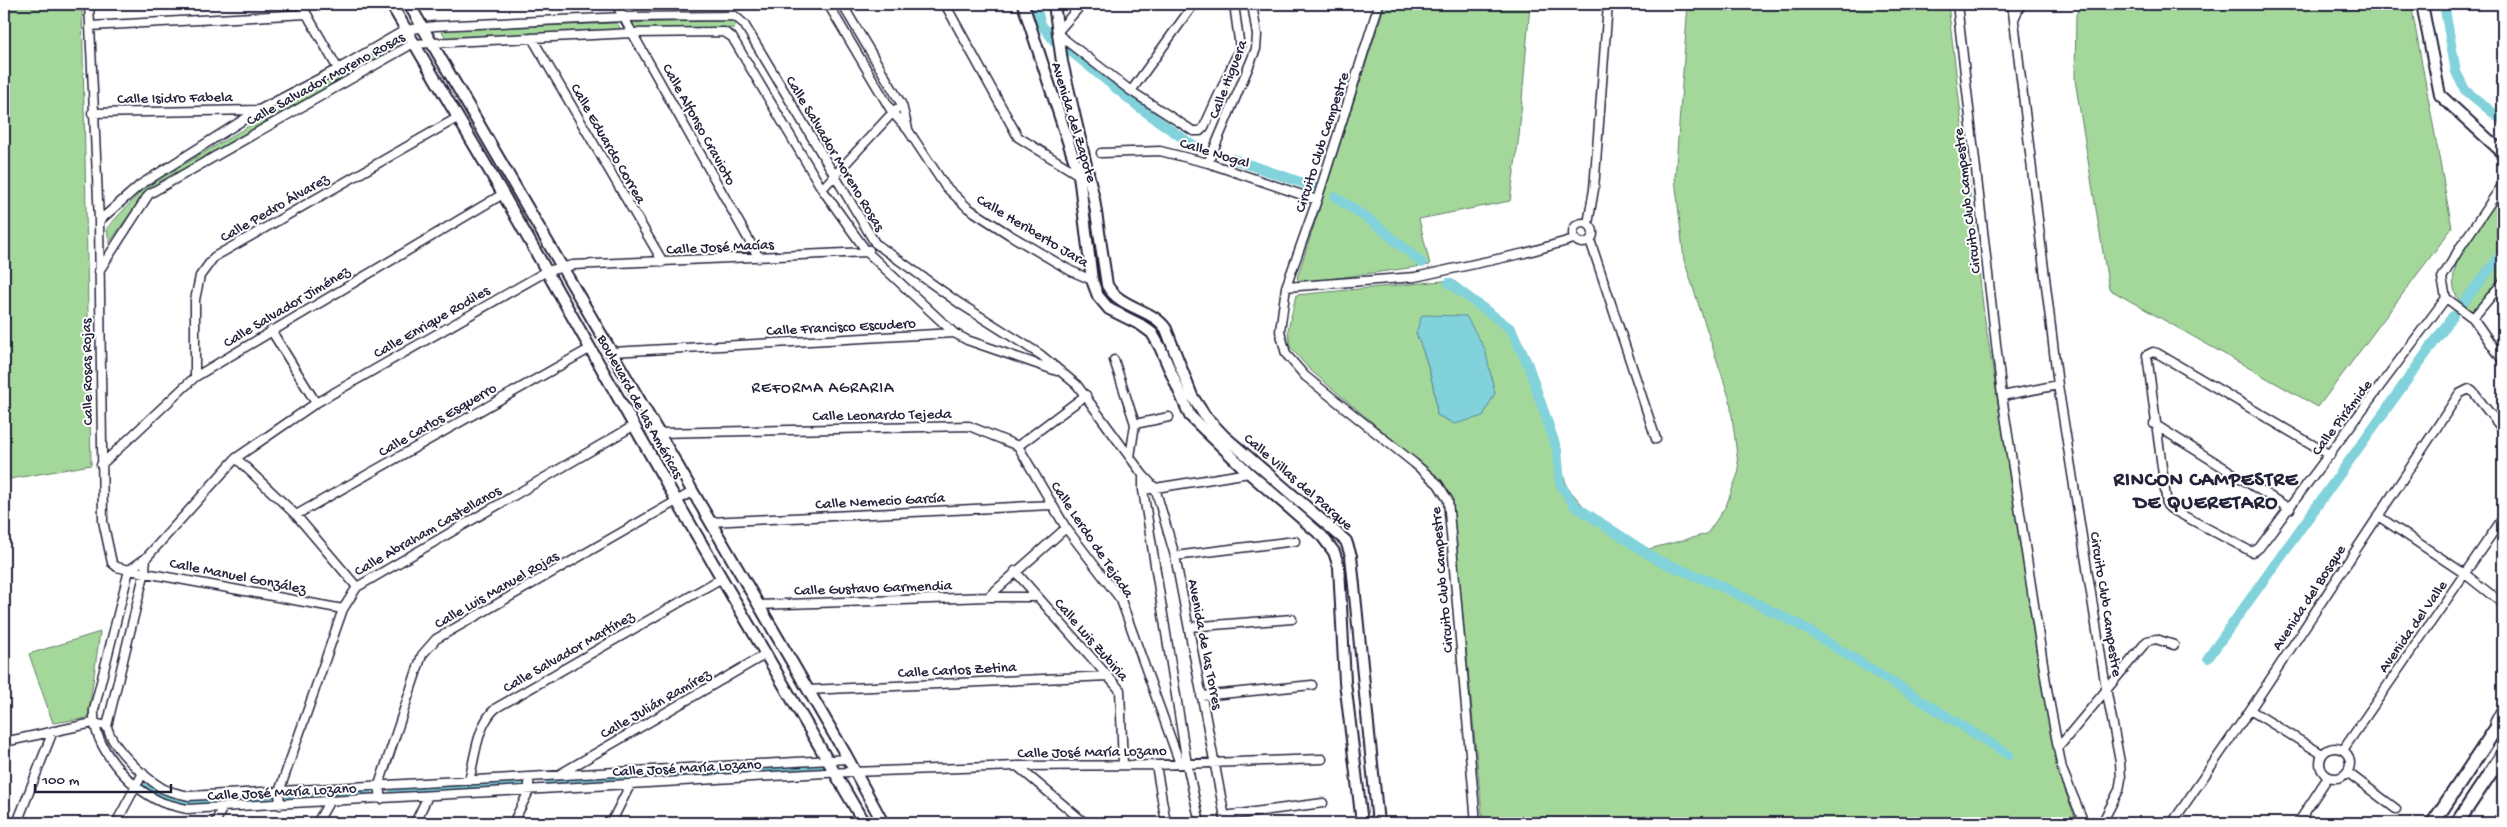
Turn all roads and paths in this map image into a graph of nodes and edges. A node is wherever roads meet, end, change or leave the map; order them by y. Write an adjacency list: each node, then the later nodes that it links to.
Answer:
1 (89, 4): 24 (street, Calle Rosas Rojas)
2 (301, 4): 21 (street)
3 (391, 4): 26 (main road, Boulevard de las Américas)
4 (409, 4): 25 (main road, Boulevard de las Américas)
5 (616, 4): 22 (street, Calle Alfonso Cravioto)
6 (828, 4): 39 (street, Calle Heriberto Jara)
7 (842, 4): 36 (street, Calle Heriberto Jara)
8 (945, 4): 46 (street)
9 (1023, 4): 46 (main road, Avenida del Zapote)
10 (1054, 4): 28 (main road, Avenida del Zapote)
11 (1082, 4): 28 (street)
12 (1194, 4): 35 (street)
13 (1234, 4): 42 (street, Calle Higuera)
14 (1252, 4): 45 (street, Calle Higuera)
15 (1379, 4): 51 (street, Circuito Club Campestre)
16 (1608, 4): 53 (street)
17 (1956, 4): 79 (street, Circuito Club Campestre)
18 (2012, 4): 23 (street, Circuito Club Campestre)
19 (2020, 4): 23 (street)
20 (2422, 4): 44 (main road)
21 (306, 14): 24 (street); 34 (street)
22 (624, 17): 25 (street, Calle Salvador Moreno Rosas); 27 (street, Calle Alfonso Cravioto); 29 (street, Calle Salvador Moreno Rosas)
23 (2013, 21): 77 (street, Circuito Club Campestre)
24 (90, 26): 38 (street, Calle Rosas Rojas)
25 (422, 27): 26 (street, Calle Salvador Moreno Rosas); 31 (main road, Boulevard de las Américas)
26 (405, 30): 33 (main road, Boulevard de las Américas); 34 (street, Calle Salvador Moreno Rosas)
27 (633, 33): 30 (street, Calle Salvador Moreno Rosas); 32 (street, Calle Salvador Moreno Rosas); 58 (street, Calle Alfonso Cravioto)
28 (1059, 33): 35 (street, Calle Nogal); 63 (main road, Avenida del Zapote)
29 (749, 34): 32 (street); 47 (street, Calle Salvador Moreno Rosas)
30 (532, 38): 31 (street, Calle Salvador Moreno Rosas); 59 (street, Calle Eduardo Correa)
31 (430, 42): 33 (street, Calle Salvador Moreno Rosas); 60 (main road, Boulevard de las Américas)
32 (736, 43): 49 (street, Calle Salvador Moreno Rosas)
33 (412, 44): 40 (main road, Boulevard de las Américas); 62 (street, Calle Salvador Moreno Rosas)
34 (338, 69): 37 (street, Calle Salvador Moreno Rosas)
35 (1131, 91): 42 (street, Calle Nogal)
36 (902, 105): 39 (street); 41 (street, Calle Heriberto Jara)
37 (259, 110): 38 (street, Calle Isidro Fabela); 52 (street, Calle Salvador Moreno Rosas)
38 (92, 112): 52 (street, Calle Rosas Rojas)
39 (892, 112): 41 (street, Calle Heriberto Jara); 47 (street)
40 (457, 118): 50 (main road, Boulevard de las Américas); 76 (street, Calle Pedro Álvarez)
41 (908, 130): 64 (street, Calle Heriberto Jara)
42 (1200, 131)
43 (1101, 153): 45 (street, Calle Nogal)
44 (2503, 153)
45 (1208, 163): 51 (street, Calle Nogal)
46 (1079, 175): 64 (main road, Avenida del Zapote)
47 (834, 178): 49 (street); 56 (street, Calle Salvador Moreno Rosas)
48 (2503, 184): 67 (street)
49 (822, 189): 57 (street, Calle Salvador Moreno Rosas)
50 (503, 194): 61 (main road, Boulevard de las Américas); 69 (street, Calle Salvador Jiménez)
51 (1317, 200): 66 (street, Circuito Club Campestre)
52 (98, 221): 62 (street, Calle Rosas Rojas)
53 (1588, 224): 54 (street); 55 (street)
54 (1574, 239): 55 (street); 66 (street)
55 (1590, 240): 87 (street)
56 (875, 243): 57 (street); 75 (street, Calle Salvador Moreno Rosas)
57 (867, 252): 58 (street, Calle José Macías); 70 (street, Calle Salvador Moreno Rosas)
58 (759, 258): 59 (street, Calle José Macías)
59 (663, 262): 60 (street, Calle José Macías)
60 (562, 266): 61 (street, Calle Enrique Rodiles); 72 (main road, Boulevard de las Américas)
61 (547, 270): 71 (main road, Boulevard de las Américas); 80 (street, Calle Enrique Rodiles)
62 (99, 271): 92 (street, Calle Rosas Rojas)
63 (1103, 272): 182 (main road, Calle Villas del Parque)
64 (1092, 280): 93 (main road, Calle Villas del Parque)
65 (2503, 282): 68 (street)
66 (1286, 287): 183 (street, Circuito Club Campestre)
67 (2446, 298): 68 (street); 89 (street, Calle Pirámide)
68 (2473, 318): 74 (street)
69 (271, 330): 76 (street, Calle Salvador Jiménez); 80 (street)
70 (954, 333): 72 (street, Calle Francisco Escudero); 75 (street, Calle Francisco Escudero)
71 (591, 348): 84 (main road, Boulevard de las Américas); 101 (street, Calle Carlos Esquerro)
72 (612, 352): 86 (main road, Boulevard de las Américas)
73 (1114, 360): 82 (street)
74 (2503, 361)
75 (1063, 374): 78 (street, Avenida de las Torres)
76 (195, 377): 92 (street, Calle Salvador Jiménez)
77 (2058, 385): 79 (street); 126 (street, Circuito Club Campestre)
78 (1086, 395): 88 (street); 90 (street, Avenida de las Torres)
79 (2002, 396): 136 (street, Circuito Club Campestre)
80 (316, 403): 91 (street, Calle Enrique Rodiles)
81 (1169, 417): 82 (street)
82 (1135, 424): 90 (street)
83 (2154, 424): 89 (street); 100 (street); 100 (street, Calle Pirámide)
84 (635, 425): 98 (main road, Boulevard de las Américas); 114 (street, Calle Abraham Castellanos)
85 (2503, 430): 102 (street, Avenida del Bosque)
86 (658, 433): 88 (street, Calle Leonardo Tejeda); 97 (main road, Boulevard de las Américas)
87 (1656, 439)
88 (1018, 446): 99 (street, Calle Lerdo de Tejada)
89 (2330, 454): 100 (street, Calle Pirámide)
90 (1130, 457): 94 (street, Avenida de las Torres)
91 (236, 458): 101 (street); 108 (street, Calle Enrique Rodiles)
92 (101, 466): 109 (street, Calle Rosas Rojas)
93 (1249, 473): 95 (street); 181 (main road, Calle Villas del Parque)
94 (1143, 475): 95 (street, Avenida de las Torres); 96 (street)
95 (1155, 488): 96 (street); 107 (street, Avenida de las Torres)
96 (1143, 490): 144 (street)
97 (692, 492): 98 (street, Calle Luis Manuel Rojas); 104 (main road, Boulevard de las Américas)
98 (676, 500): 113 (main road, Boulevard de las Américas); 158 (street, Calle Luis Manuel Rojas)
99 (1052, 505): 104 (street, Calle Nemecio García); 105 (street, Calle Lerdo de Tejada)
100 (2290, 509)
101 (296, 515): 114 (street)
102 (2378, 516): 112 (street); 130 (street, Avenida del Bosque)
103 (2503, 518): 112 (street, Avenida del Valle)
104 (710, 522): 118 (main road, Boulevard de las Américas)
105 (1066, 528): 111 (street); 144 (street, Calle Lerdo de Tejada)
106 (1295, 541): 107 (street)
107 (1175, 556): 121 (street, Avenida de las Torres)
108 (146, 558): 109 (street, Calle Enrique Rodiles); 110 (street)
109 (129, 570): 110 (street, Calle Manuel González); 132 (street)
110 (145, 571): 119 (street, Calle Manuel González); 133 (street)
111 (1015, 571): 115 (street); 116 (street, Calle Luis Zubiria)
112 (2465, 574): 117 (street); 137 (street, Avenida del Valle)
113 (722, 578): 123 (main road, Boulevard de las Américas); 155 (street, Calle Salvador Martínez)
114 (357, 587): 119 (street, Calle Abraham Castellanos)
115 (988, 597): 116 (street, Calle Gustavo Garmendia); 118 (street, Calle Gustavo Garmendia)
116 (1038, 597): 124 (street, Calle Luis Zubiria)
117 (2503, 604)
118 (758, 605): 127 (main road, Boulevard de las Américas)
119 (343, 609): 162 (street, Calle Abraham Castellanos)
120 (1292, 619): 121 (street)
121 (1188, 627): 128 (street, Avenida de las Torres)
122 (2174, 645): 126 (street)
123 (766, 654): 142 (main road, Boulevard de las Américas); 152 (street, Calle Julián Ramírez)
124 (1108, 676): 127 (street, Calle Carlos Zetina); 145 (street, Calle Luis Zubiria)
125 (1312, 685): 128 (street)
126 (2106, 688): 136 (street); 185 (street, Circuito Club Campestre)
127 (808, 690): 140 (main road, Boulevard de las Américas)
128 (1202, 696): 143 (street, Avenida de las Torres)
129 (2503, 707): 156 (street)
130 (2250, 710): 138 (street); 186 (street, Avenida del Bosque)
131 (2503, 718): 156 (highway)
132 (93, 724): 133 (street); 134 (street); 159 (street, Calle José María Lozano)
133 (107, 726): 149 (street, Calle José María Lozano)
134 (53, 731): 135 (street); 169 (street)
135 (4, 742)
136 (2058, 748): 184 (street, Circuito Club Campestre)
137 (2343, 750): 138 (street); 148 (street)
138 (2322, 754): 153 (street)
139 (2503, 754): 189 (highway)
140 (848, 759): 142 (street, Calle José María Lozano); 150 (main road, Boulevard de las Américas)
141 (1322, 759): 143 (street, Calle José María Lozano)
142 (828, 760): 151 (main road, Boulevard de las Américas); 152 (street, Calle José María Lozano)
143 (1215, 763): 144 (street, Calle José María Lozano); 168 (street, Avenida de las Torres)
144 (1184, 764): 146 (street, Calle José María Lozano); 180 (street)
145 (1123, 765): 146 (street, Calle José María Lozano); 147 (street, Calle José María Lozano)
146 (1156, 765): 179 (street)
147 (1017, 766): 150 (street, Calle José María Lozano); 178 (street)
148 (2347, 772): 153 (street); 167 (street)
149 (143, 773): 159 (street); 162 (street, Calle José María Lozano)
150 (856, 773): 151 (street, Calle José María Lozano); 177 (main road, Boulevard de las Américas)
151 (836, 774): 157 (street, Calle José María Lozano); 176 (main road, Boulevard de las Américas)
152 (558, 775): 154 (street, Calle José María Lozano)
153 (2328, 776): 187 (street)
154 (528, 778): 155 (street, Calle José María Lozano); 160 (street)
155 (469, 781): 158 (street, Calle José María Lozano)
156 (2460, 783): 188 (highway)
157 (630, 784): 160 (street, Calle José María Lozano); 175 (street)
158 (379, 785): 162 (street, Calle José María Lozano); 163 (street, Calle Luis Manuel Rojas)
159 (136, 786): 166 (street, Calle José María Lozano); 170 (street)
160 (529, 790): 161 (street, Calle José María Lozano); 174 (street)
161 (428, 796): 163 (street, Calle José María Lozano); 173 (street)
162 (280, 798): 164 (street, Calle José María Lozano); 166 (street, Calle José María Lozano)
163 (381, 799): 164 (street, Calle José María Lozano)
164 (329, 802): 172 (street)
165 (1322, 803): 168 (street)
166 (222, 808): 171 (street)
167 (2396, 809)
168 (1225, 819)
169 (17, 823)
170 (116, 823)
171 (215, 823)
172 (317, 823)
173 (415, 823)
174 (513, 823)
175 (611, 823)
176 (864, 823)
177 (883, 823)
178 (1085, 823)
179 (1166, 823)
180 (1200, 823)
181 (1362, 823)
182 (1378, 823)
183 (1476, 823)
184 (2084, 823)
185 (2102, 823)
186 (2172, 823)
187 (2298, 823)
188 (2433, 823)
189 (2457, 823)

